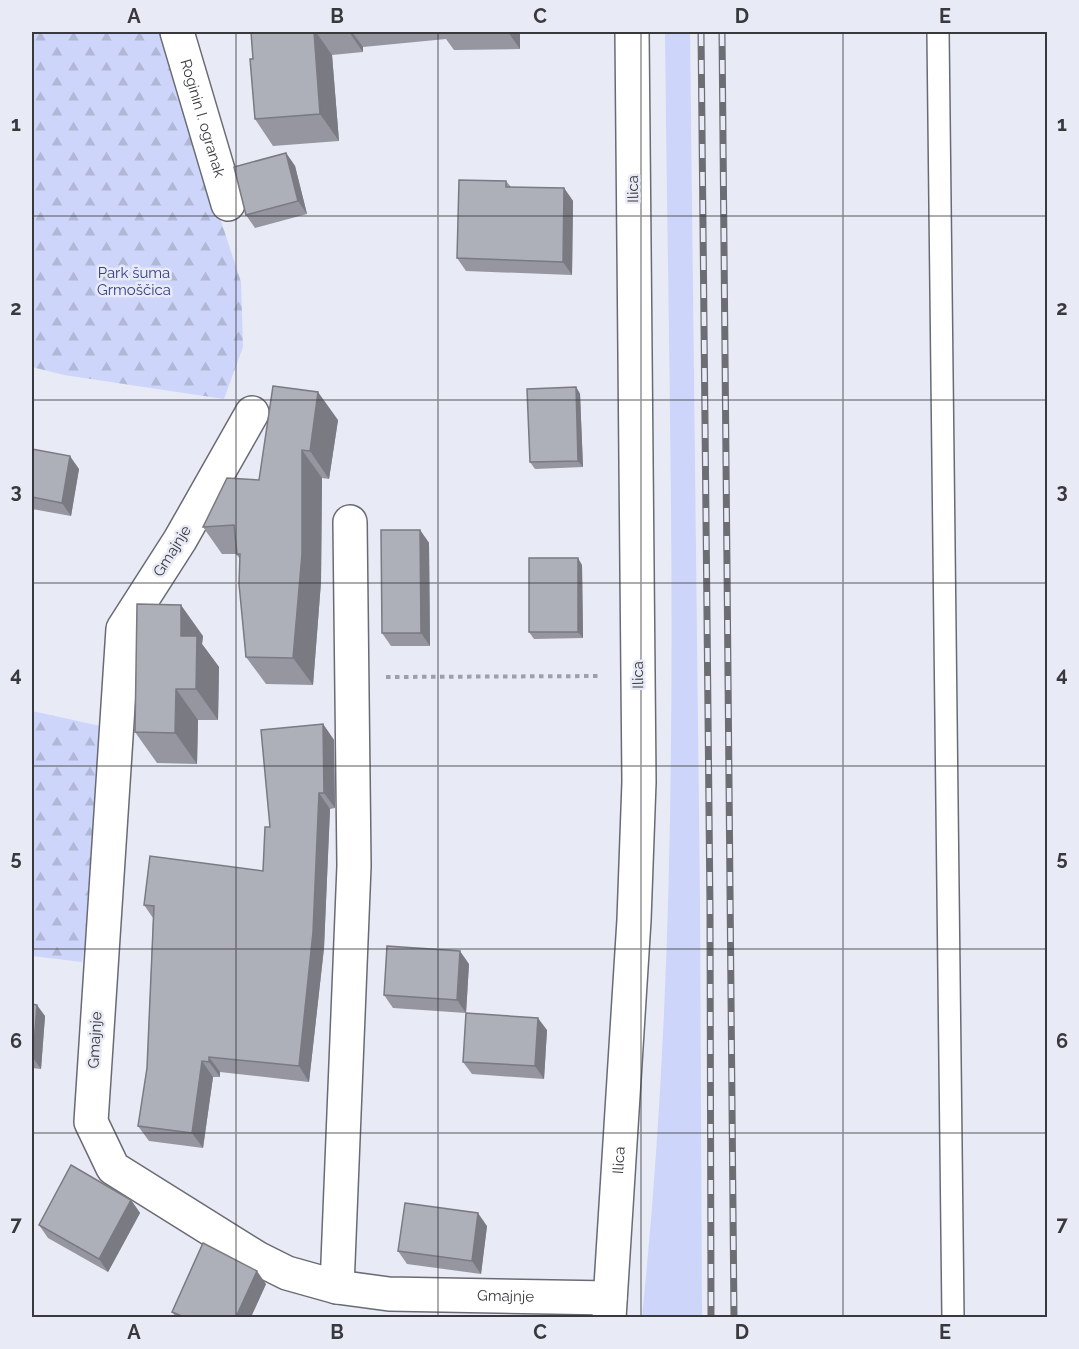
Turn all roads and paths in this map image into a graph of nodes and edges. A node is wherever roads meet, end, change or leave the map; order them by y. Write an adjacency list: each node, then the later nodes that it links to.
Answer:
1 (177, 32): 4 (street, Roginin I. ogranak)
2 (632, 32): 10 (street, Ilica)
3 (938, 32): 11 (lane)
4 (228, 204)
5 (252, 413): 9 (street, Gmajnje)
6 (350, 522): 8 (street)
7 (602, 676): 8 (path)
8 (352, 678): 9 (street)
9 (337, 1287): 10 (street, Gmajnje)
10 (609, 1308)
11 (952, 1317)

